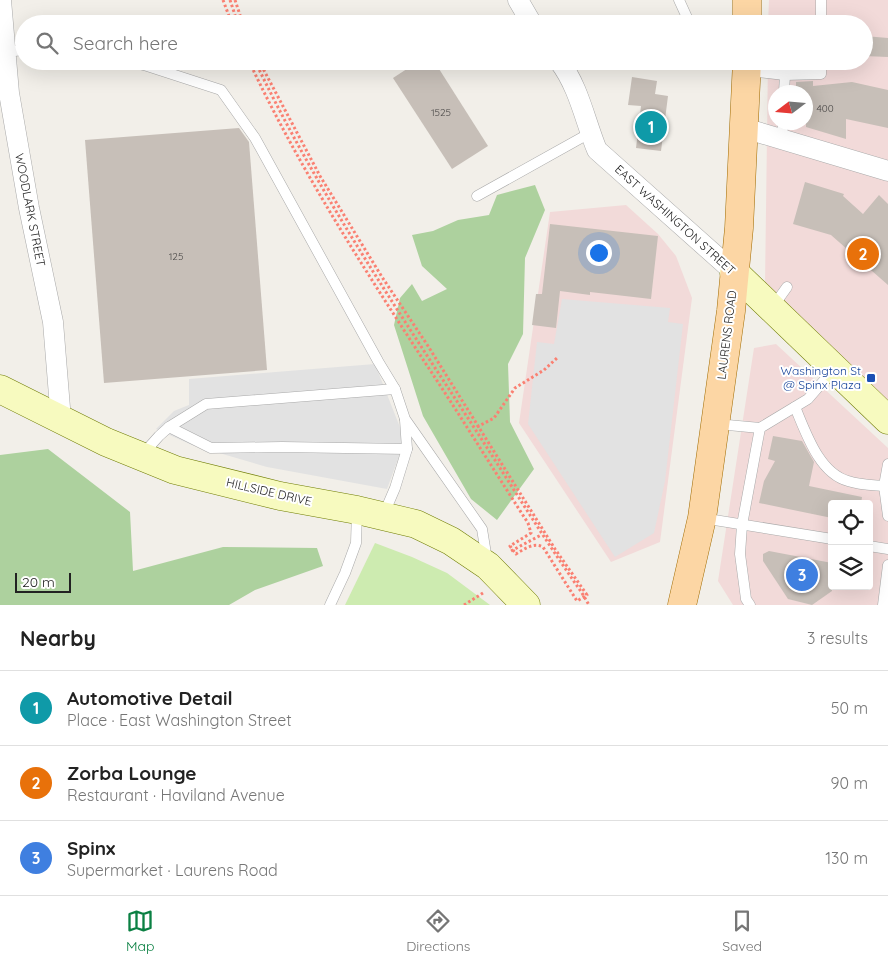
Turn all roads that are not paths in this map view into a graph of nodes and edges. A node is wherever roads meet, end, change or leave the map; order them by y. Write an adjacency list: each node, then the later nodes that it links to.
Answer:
1 (1, 0): 10 (street, WOODLARK STREET)
2 (518, 0): 6 (street)
3 (680, 0): 7 (lane)
4 (747, 0): 8 (main road)
5 (821, 0): 9 (lane)
6 (527, 15)
7 (686, 15)
8 (747, 15)
9 (821, 15)
10 (15, 51): 31 (street, WOODLARK STREET)
11 (159, 70): 28 (lane)
12 (566, 70): 20 (street, EAST WASHINGTON STREET)
13 (746, 70): 18 (main road, LAURENS ROAD)
14 (763, 70): 16 (lane)
15 (821, 70): 16 (lane)
16 (785, 75): 17 (lane)
17 (784, 85)
18 (744, 128): 19 (street); 23 (main road, LAURENS ROAD)
19 (782, 131): 21 (street)
20 (590, 133): 22 (lane); 23 (street, EAST WASHINGTON STREET)
21 (888, 171)
22 (477, 196)
23 (734, 272): 25 (street, EAST WASHINGTON STREET); 33 (main road, LAURENS ROAD)
24 (788, 287): 25 (lane)
25 (771, 308): 26 (street, EAST WASHINGTON STREET)
26 (835, 368): 29 (lane); 32 (street, EAST WASHINGTON STREET)
27 (0, 389): 31 (street, HILLSIDE DRIVE)
28 (395, 389): 30 (lane); 34 (lane)
29 (795, 407): 35 (lane); 39 (lane)
30 (405, 419): 36 (lane); 49 (lane)
31 (61, 420): 37 (street, HILLSIDE DRIVE)
32 (888, 420)
33 (716, 424): 35 (lane); 43 (main road, LAURENS ROAD)
34 (170, 427): 36 (lane); 37 (lane)
35 (760, 428): 44 (lane)
36 (407, 448): 41 (lane)
37 (141, 456): 40 (street, HILLSIDE DRIVE)
38 (888, 464): 39 (lane)
39 (884, 486): 42 (lane)
40 (357, 510): 41 (street, HILLSIDE DRIVE); 50 (lane)
41 (384, 516): 49 (street, HILLSIDE DRIVE)
42 (888, 516)
43 (702, 518): 44 (lane); 52 (main road, LAURENS ROAD)
44 (742, 525): 45 (lane); 53 (lane)
45 (828, 538)
46 (873, 547): 47 (lane)
47 (888, 549)
48 (888, 565): 54 (lane)
49 (488, 578): 51 (street, HILLSIDE DRIVE)
50 (330, 605)
51 (526, 605)
52 (682, 605)
53 (750, 605)
54 (883, 605)

